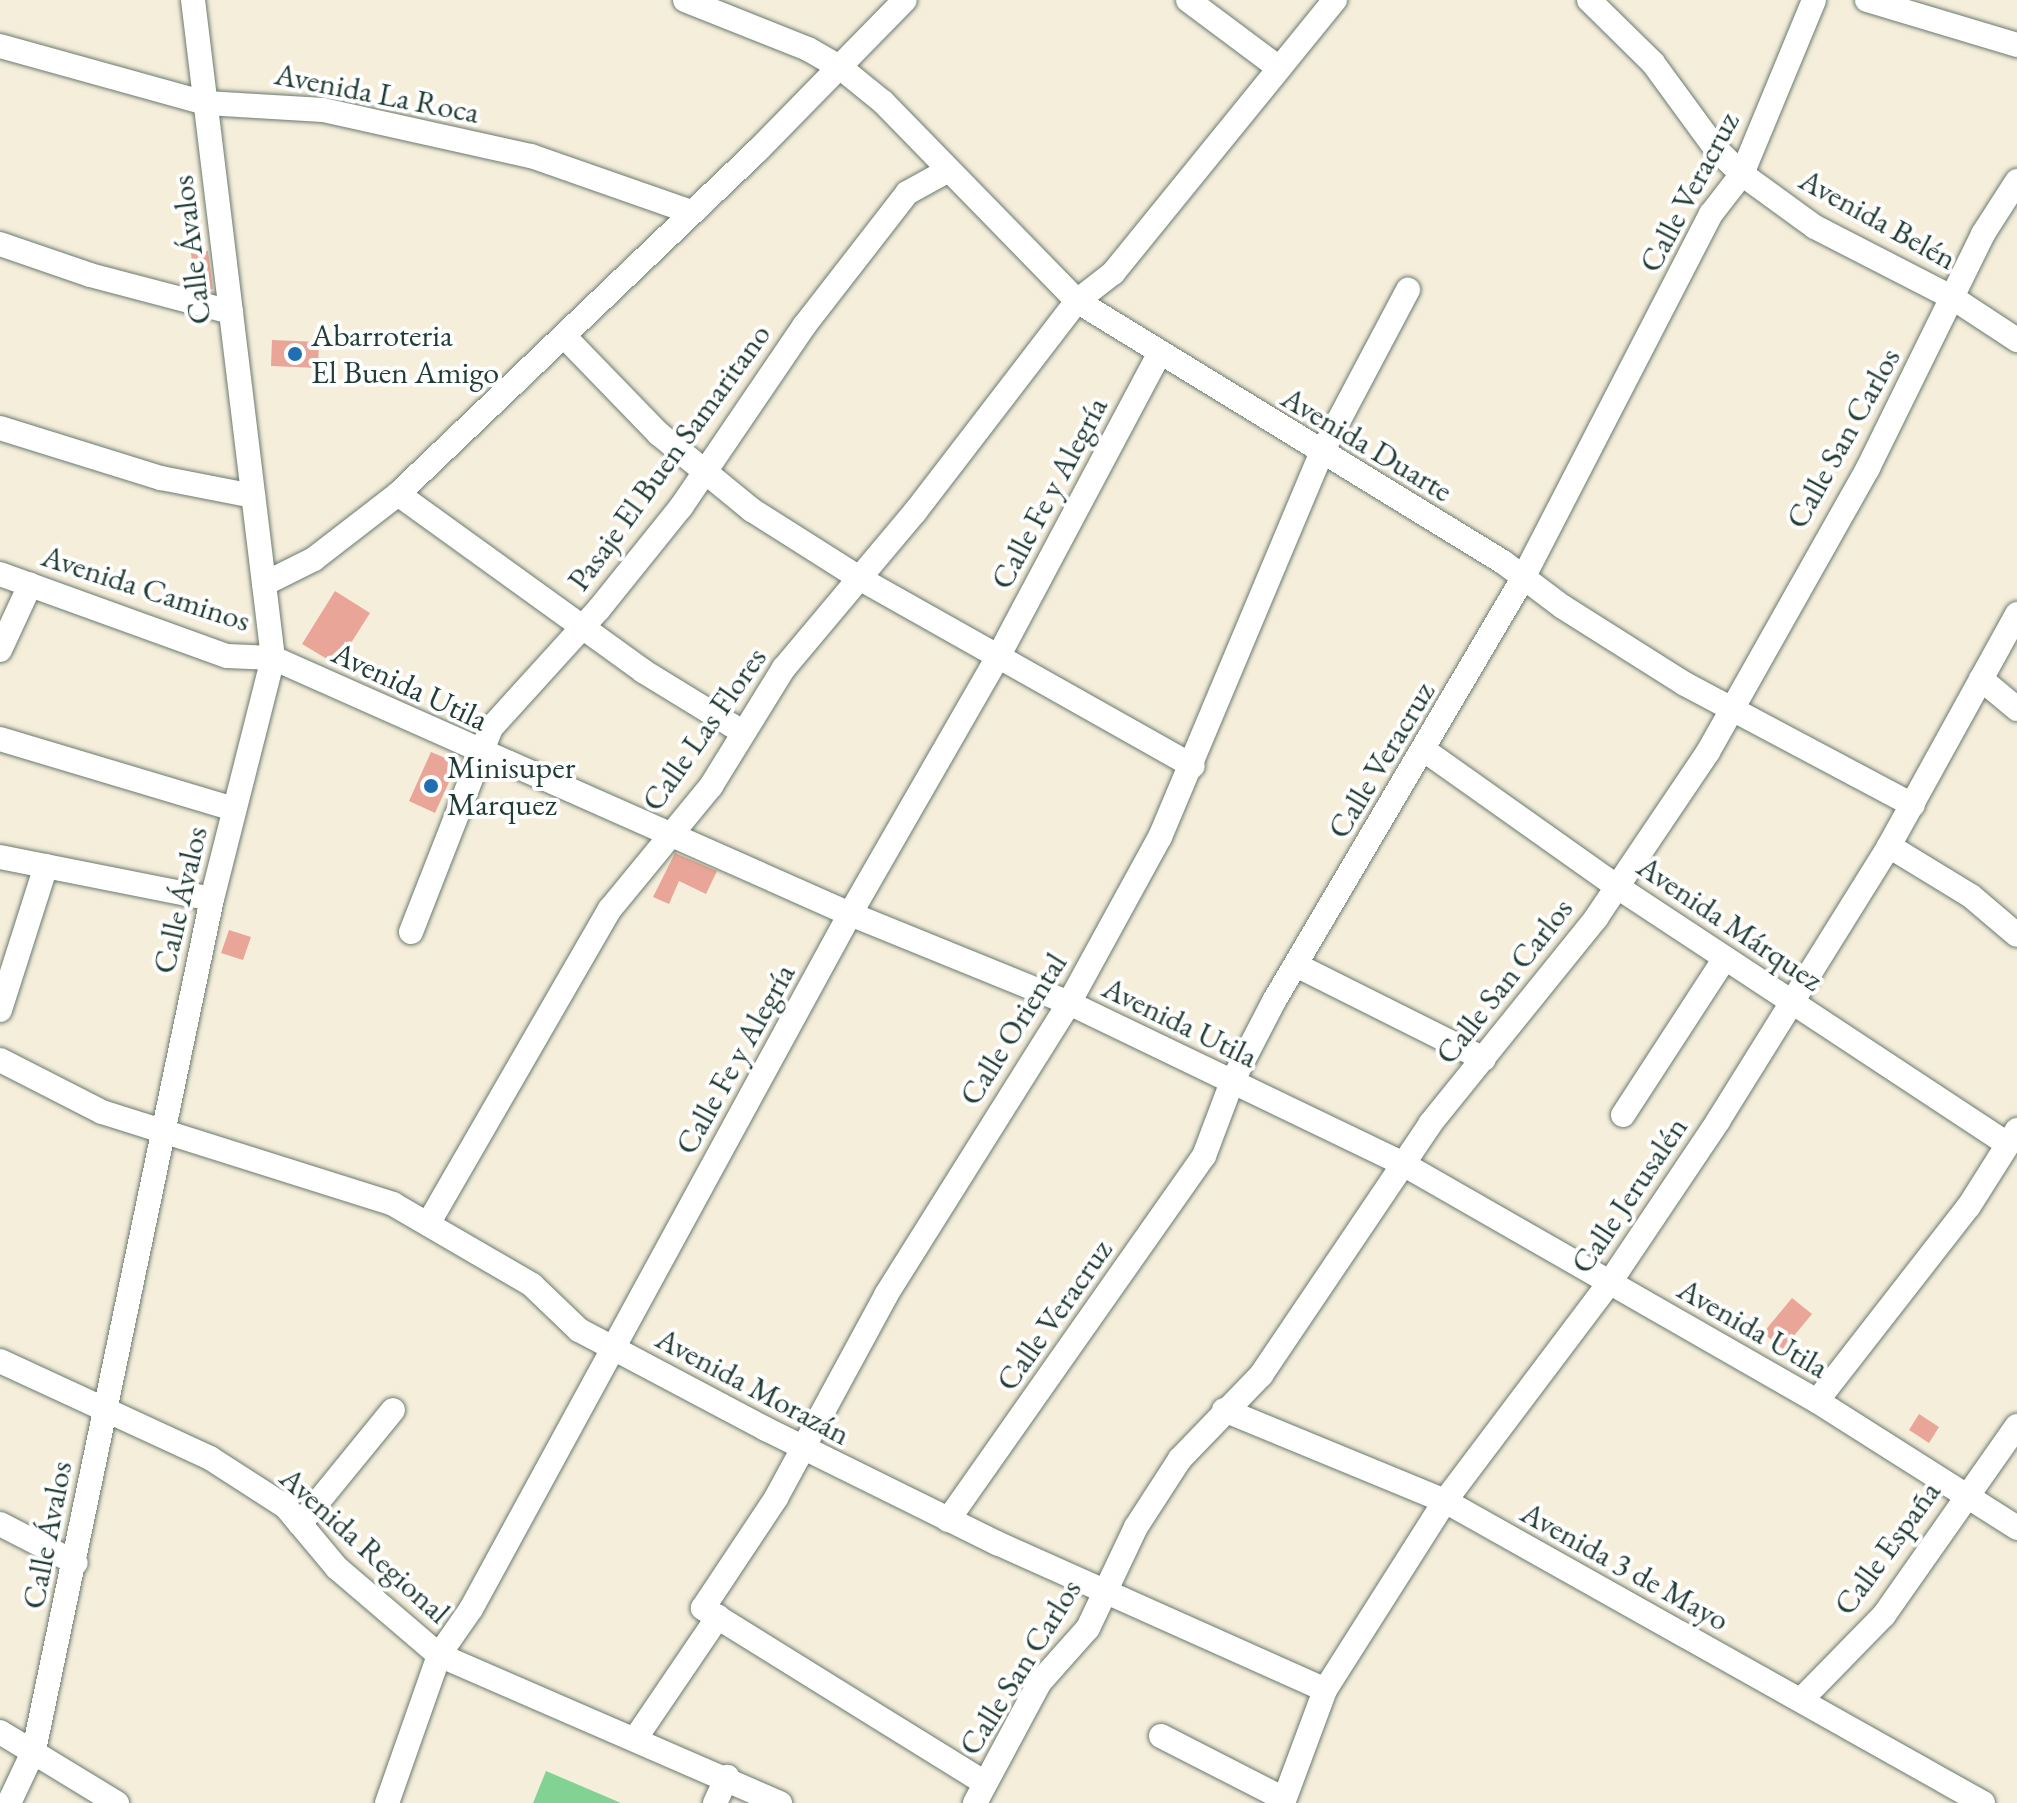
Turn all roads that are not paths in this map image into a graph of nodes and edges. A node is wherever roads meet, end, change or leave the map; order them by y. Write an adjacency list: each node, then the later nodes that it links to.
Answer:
1 (193, 0): 13 (street, Calle Ávalos)
2 (685, 0): 11 (street, Avenida Duarte)
3 (905, 0): 11 (street)
4 (1188, 0): 12 (street)
5 (1335, 0): 12 (street, Calle Las Flores)
6 (1589, 0): 15 (street, Avenida Belén)
7 (1814, 0): 15 (street, Calle Veracruz)
8 (1867, 0): 9 (street)
9 (2017, 45)
10 (0, 46): 13 (street, Avenida La Roca)
11 (841, 68): 14 (street, Avenida Duarte); 17 (street)
12 (1279, 68): 21 (street, Calle Las Flores)
13 (206, 103): 17 (street, Avenida La Roca); 22 (street, Calle Ávalos)
14 (947, 171): 21 (street, Avenida Duarte); 28 (street, Pasaje El Buen Samaritano)
15 (1742, 174): 20 (street, Avenida Belén); 33 (street, Calle Veracruz)
16 (2017, 181): 20 (street, Calle San Carlos)
17 (691, 212): 23 (street)
18 (0, 244): 22 (street)
19 (1408, 290): 27 (street, Calle Oriental)
20 (1953, 298): 24 (street, Avenida Belén); 42 (street, Calle San Carlos)
21 (1077, 301): 25 (street, Avenida Duarte); 32 (street, Calle Las Flores)
22 (231, 312): 30 (street, Calle Ávalos)
23 (564, 336): 28 (street); 29 (street)
24 (2017, 340)
25 (1159, 354): 27 (street, Avenida Duarte); 39 (street, Calle Fe y Alegría)
26 (0, 428): 30 (street)
27 (1321, 454): 33 (street, Avenida Duarte); 48 (street, Calle Oriental)
28 (706, 471): 32 (street); 37 (street, Pasaje El Buen Samaritano)
29 (398, 494): 34 (street); 37 (street)
30 (253, 496): 34 (street, Calle Ávalos)
31 (0, 574): 35 (street, Avenida Caminos)
32 (859, 578): 39 (street); 44 (street, Calle Las Flores)
33 (1523, 578): 42 (street, Avenida Duarte); 46 (street, Calle Veracruz)
34 (264, 584): 40 (street, Calle Ávalos)
35 (30, 585): 38 (street); 40 (street, Avenida Caminos)
36 (2017, 614): 41 (street, Calle Jerusalén)
37 (582, 628): 44 (street); 47 (street, Pasaje El Buen Samaritano)
38 (0, 650)
39 (998, 657): 48 (street); 57 (street, Calle Fe y Alegría)
40 (273, 658): 47 (street, Avenida Utila); 50 (street, Calle Ávalos)
41 (1981, 679): 43 (street); 49 (street, Calle Jerusalén)
42 (1734, 709): 49 (street, Avenida Duarte); 55 (street, Calle San Carlos)
43 (2017, 709)
44 (741, 731): 51 (street, Calle Las Flores)
45 (0, 739): 50 (street)
46 (1424, 750): 55 (street, Avenida Márquez); 61 (street, Calle Veracruz)
47 (481, 754): 51 (street, Avenida Utila); 58 (street, Pasaje El Buen Samaritano)
48 (1193, 766): 62 (street, Calle Oriental)
49 (1913, 805): 52 (street, Calle Jerusalén)
50 (234, 809): 56 (street, Calle Ávalos)
51 (671, 832): 57 (street, Avenida Utila); 72 (street, Calle Las Flores)
52 (1889, 846): 59 (street); 63 (street, Calle Jerusalén)
53 (0, 857): 54 (street)
54 (46, 866): 56 (street); 64 (street)
55 (1616, 886): 60 (street, Avenida Márquez); 65 (street, Calle San Carlos)
56 (212, 899): 69 (street, Calle Ávalos)
57 (850, 914): 62 (street, Avenida Utila); 74 (street, Calle Fe y Alegría)
58 (411, 932)
59 (2017, 935)
60 (1725, 958): 63 (street, Avenida Márquez); 68 (street)
61 (1296, 965): 65 (street); 67 (street, Calle Veracruz)
62 (1069, 1003): 67 (street, Avenida Utila); 81 (street, Calle Oriental)
63 (1792, 1003): 70 (street, Avenida Márquez); 73 (street, Calle Jerusalén)
64 (0, 1010)
65 (1484, 1059): 71 (street, Calle San Carlos)
66 (0, 1060): 69 (street, Avenida Morazán)
67 (1232, 1082): 71 (street, Avenida Utila); 84 (street, Calle Veracruz)
68 (1623, 1115)
69 (162, 1131): 72 (street, Avenida Morazán); 77 (street, Calle Ávalos)
70 (2011, 1137): 76 (street)
71 (1403, 1164): 73 (street, Avenida Utila); 79 (street, Calle San Carlos)
72 (428, 1224): 74 (street, Avenida Morazán)
73 (1610, 1282): 76 (street, Avenida Utila); 83 (street, Calle Jerusalén)
74 (614, 1349): 81 (street, Avenida Morazán); 91 (street, Calle Fe y Alegría)
75 (0, 1361): 77 (street, Avenida Regional)
76 (1817, 1401): 82 (street, Avenida Utila)
77 (103, 1409): 86 (street, Avenida Regional); 88 (street, Calle Ávalos)
78 (393, 1410): 86 (street)
79 (1224, 1410): 83 (street, Avenida 3 de Mayo); 89 (street, Calle San Carlos)
80 (2017, 1426): 82 (street, Calle España)
81 (804, 1449): 84 (street, Avenida Morazán); 90 (street, Calle Oriental)
82 (1965, 1494): 87 (street, Avenida Utila); 93 (street, Calle España)
83 (1445, 1501): 92 (street, Calle Jerusalén); 93 (street, Avenida 3 de Mayo)
84 (948, 1520): 89 (street, Avenida Morazán)
85 (0, 1524): 88 (street)
86 (300, 1524): 91 (street, Avenida Regional)
87 (2017, 1528)
88 (76, 1563): 97 (street, Calle Ávalos)
89 (1105, 1592): 92 (street, Avenida Morazán); 99 (street, Calle San Carlos)
90 (710, 1612): 96 (street, Calle Oriental); 99 (street)
91 (439, 1655): 96 (street, Avenida Regional); 103 (street, Calle Fe y Alegría)
92 (1325, 1690): 100 (street, Calle Jerusalén)
93 (1801, 1700): 106 (street, Avenida 3 de Mayo)
94 (0, 1732): 97 (street)
95 (1161, 1736): 100 (street)
96 (635, 1739): 98 (street, Avenida Regional)
97 (34, 1750): 101 (street, Calle Ávalos); 102 (street)
98 (727, 1777): 104 (street); 105 (street, Avenida Regional)
99 (980, 1793)
100 (1284, 1801)
101 (9, 1803)
102 (117, 1803)
103 (387, 1803)
104 (715, 1803)
105 (780, 1803)
106 (1983, 1803)

